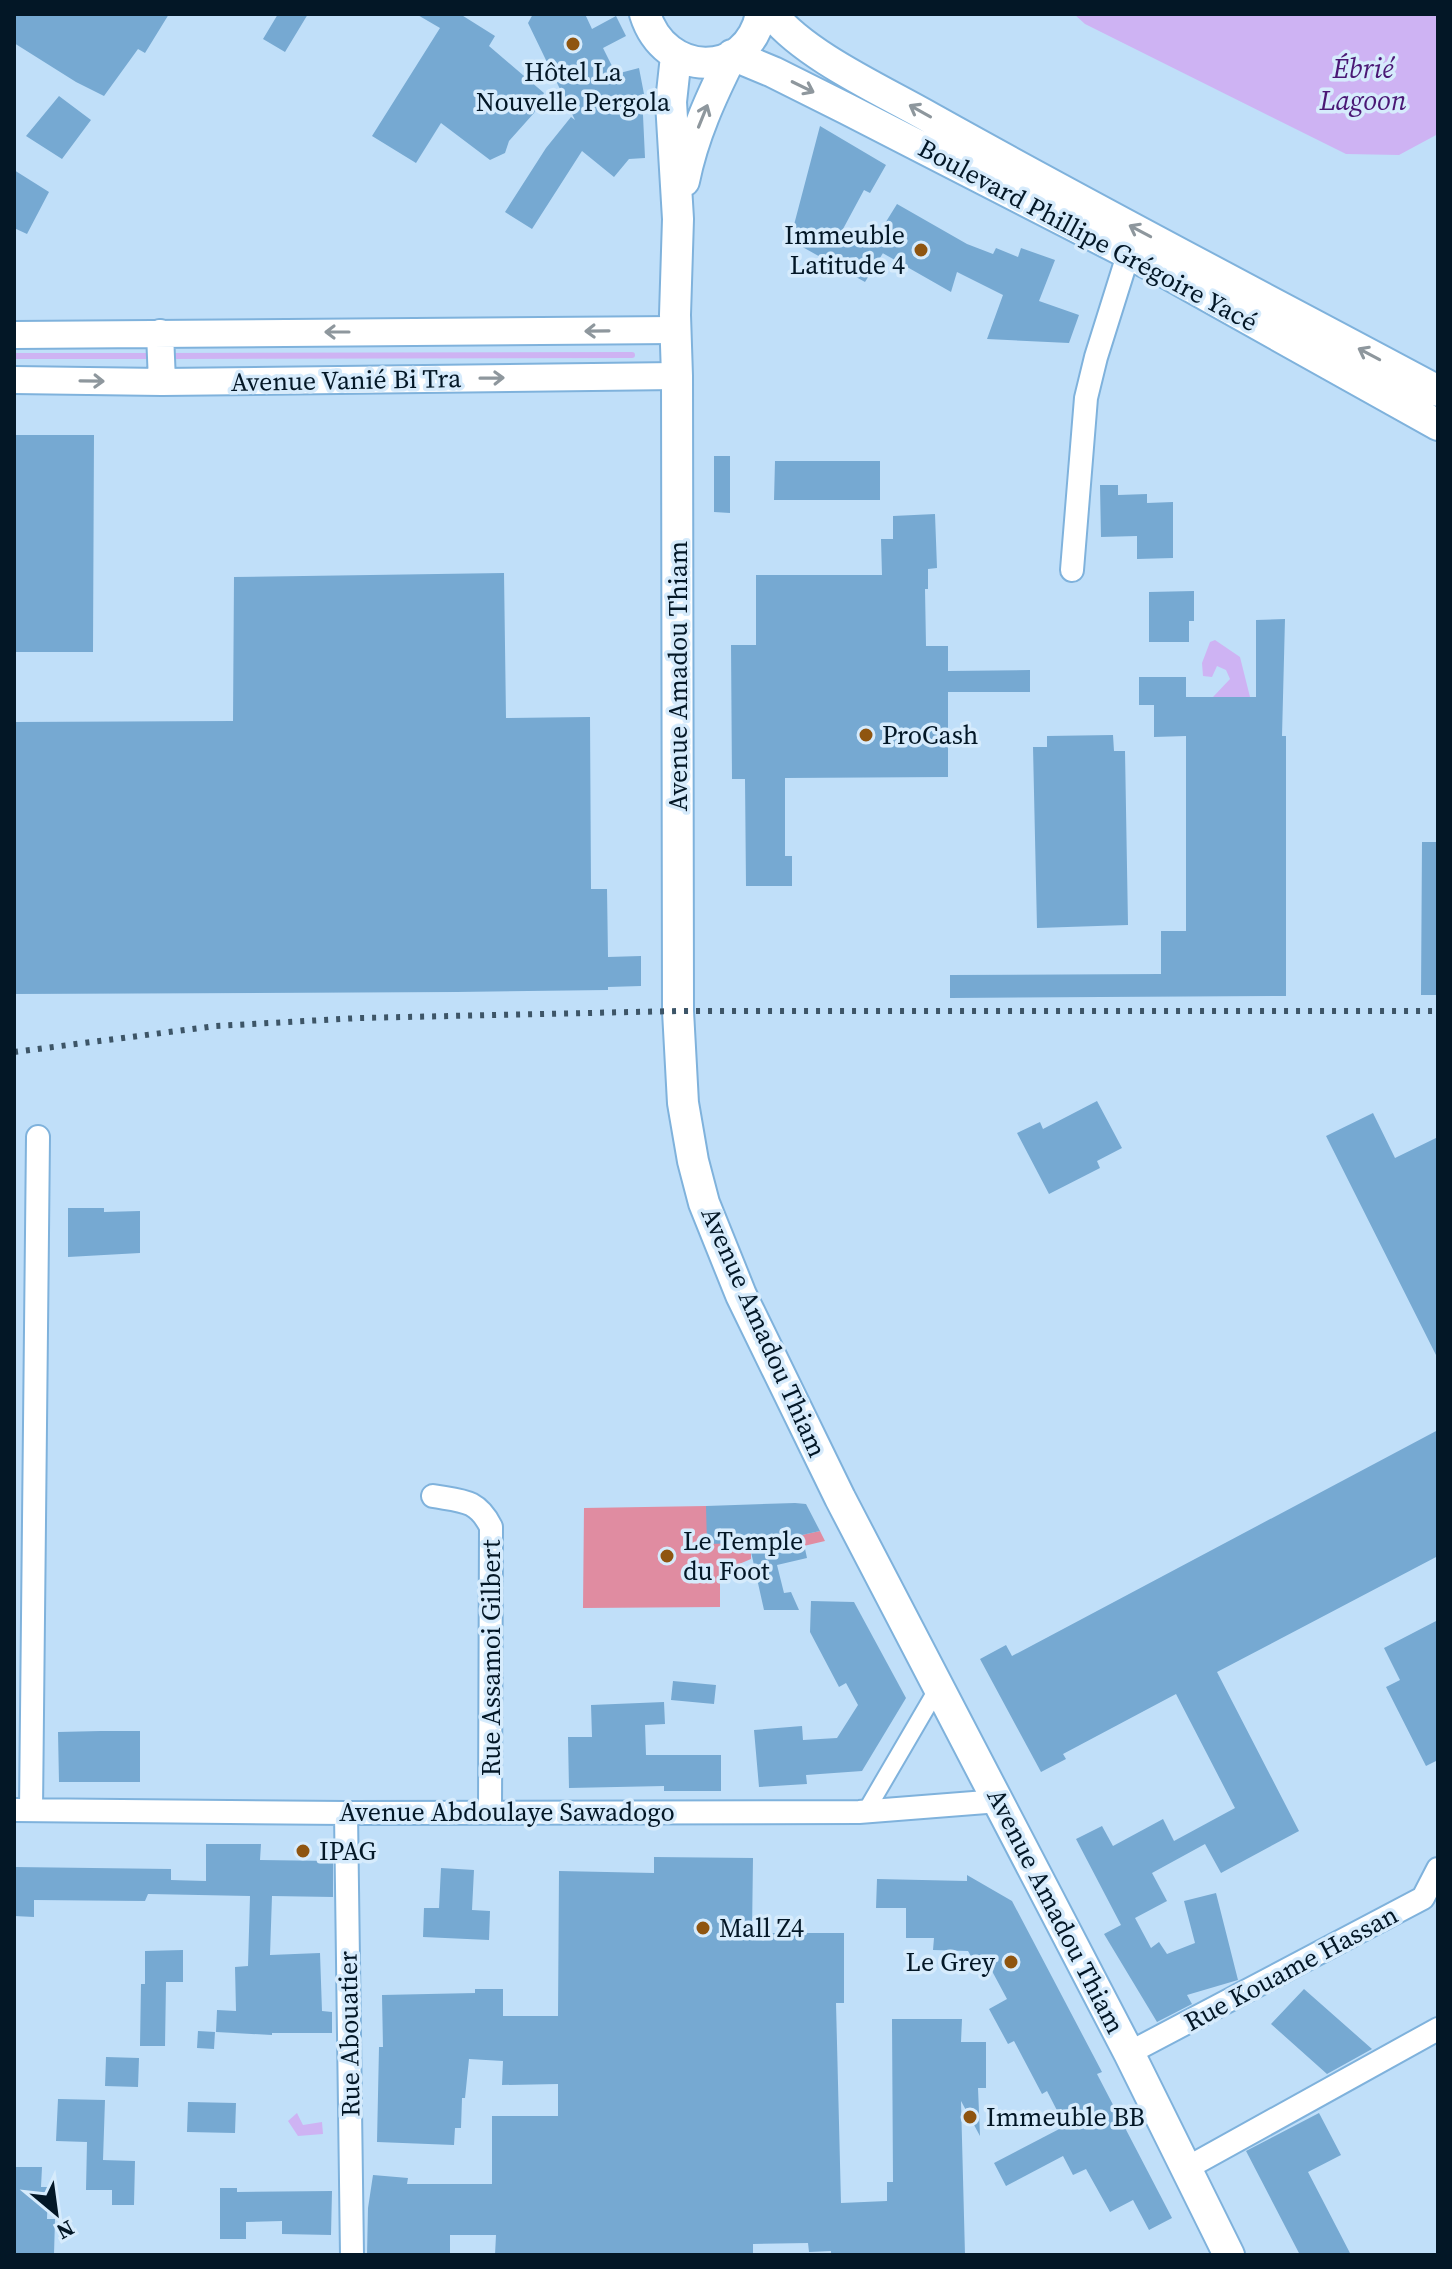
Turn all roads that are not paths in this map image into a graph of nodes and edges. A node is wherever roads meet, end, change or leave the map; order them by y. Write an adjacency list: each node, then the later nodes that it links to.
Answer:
1 (645, 14): 5 (main road)
2 (761, 14): 4 (main road, Avenue Amadou Thiam)
3 (772, 14): 14 (main road, Boulevard Phillipe Grégoire Yacé, one-way to 3)
4 (732, 55): 5 (main road); 6 (main road, Avenue Amadou Thiam, one-way to 4); 7 (main road, Boulevard Phillipe Grégoire Yacé, one-way to 7)
5 (676, 56): 6 (main road, Avenue Amadou Thiam)
6 (678, 219): 8 (main road, Avenue Amadou Thiam)
7 (1128, 255): 15 (main road, Boulevard Phillipe Grégoire Yacé); 16 (street)
8 (675, 330): 10 (street, Avenue Vanié Bi Tra, one-way to 10); 12 (main road, Avenue Amadou Thiam)
9 (14, 335): 10 (street, Avenue Vanié Bi Tra)
10 (160, 338): 11 (street)
11 (162, 376): 12 (street, Avenue Vanié Bi Tra, one-way to 12); 13 (street, Avenue Vanié Bi Tra, one-way to 11)
12 (677, 376): 19 (main road, Avenue Amadou Thiam)
13 (14, 380)
14 (1438, 391)
15 (1438, 425)
16 (1072, 570)
17 (38, 1137): 21 (street)
18 (433, 1496): 22 (street, Rue Assamoi Gilbert)
19 (939, 1686): 20 (main road, Avenue Amadou Thiam); 23 (street)
20 (999, 1801): 23 (street, Avenue Abdoulaye Sawadogo); 28 (main road, Avenue Amadou Thiam)
21 (23, 1810): 24 (street, Avenue Abdoulaye Sawadogo)
22 (490, 1811): 23 (street, Avenue Abdoulaye Sawadogo); 24 (street, Avenue Abdoulaye Sawadogo)
23 (866, 1811)
24 (346, 1813): 30 (street, Rue Abouatier)
25 (1438, 1869): 26 (street, Rue Kouame Hassan)
26 (1430, 1902): 28 (street, Rue Kouame Hassan)
27 (1438, 2029): 29 (street)
28 (1129, 2053): 29 (main road, Avenue Amadou Thiam)
29 (1187, 2168): 31 (main road, Avenue Amadou Thiam)
30 (352, 2255)
31 (1229, 2255)

